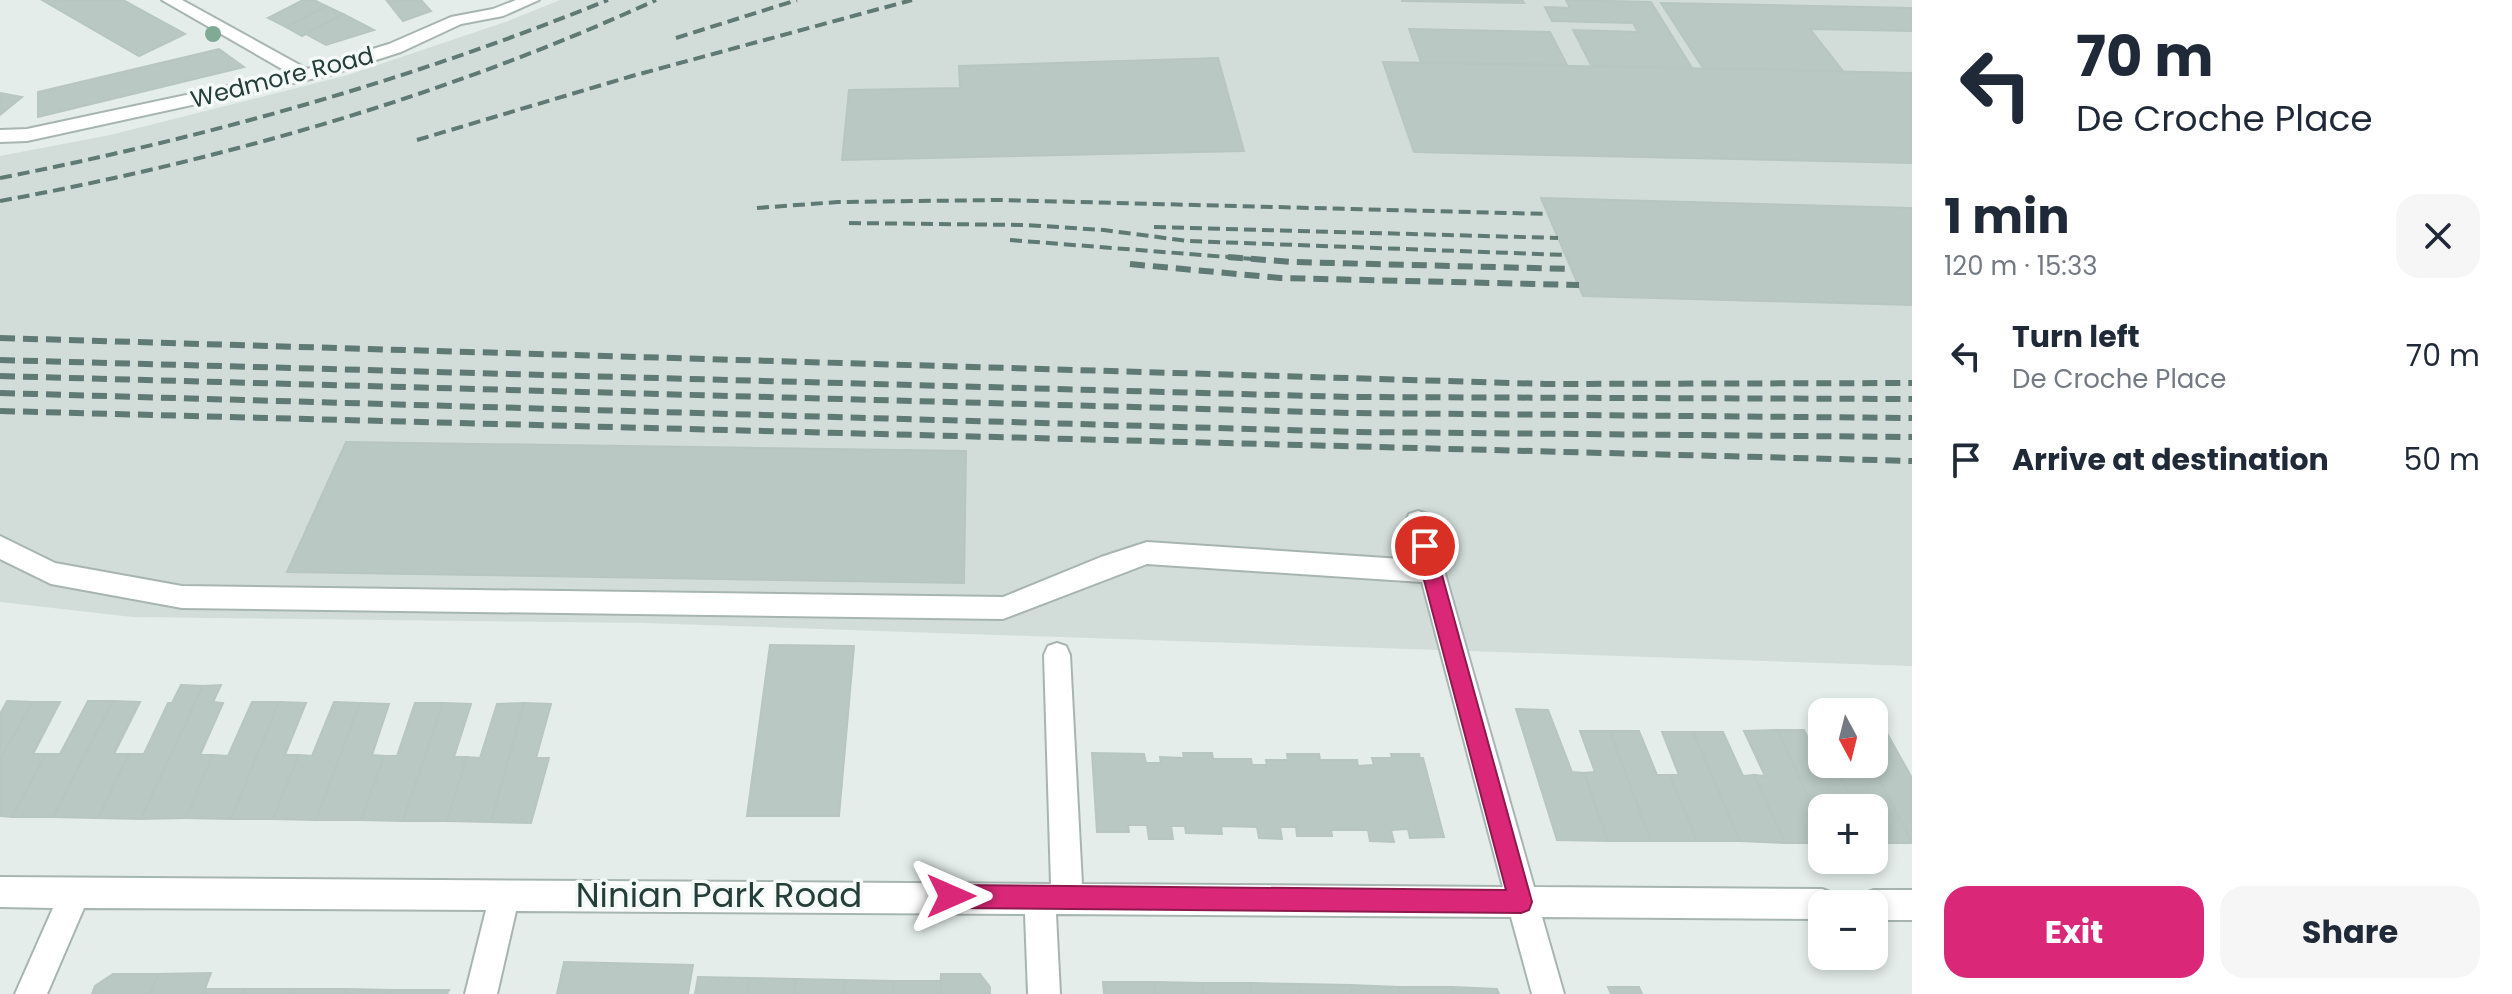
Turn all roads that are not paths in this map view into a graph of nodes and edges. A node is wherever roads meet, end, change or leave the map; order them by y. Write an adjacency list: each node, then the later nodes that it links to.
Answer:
1 (170, 0): 3 (street)
2 (531, 0): 3 (street, Wedmore Road)
3 (305, 75): 4 (street, Wedmore Road)
4 (0, 136)
5 (1418, 521): 7 (street)
6 (0, 547): 7 (street)
7 (1432, 572): 13 (street)
8 (1057, 655): 12 (street)
9 (0, 892): 10 (street, Ninian Park Road)
10 (75, 893): 11 (street, Ninian Park Road); 17 (street)
11 (505, 894): 12 (street, Ninian Park Road); 18 (street)
12 (1054, 897): 13 (street, Ninian Park Road); 19 (street)
13 (1521, 902): 14 (street, Ninian Park Road); 20 (street)
14 (1808, 904)
15 (1888, 905): 16 (street)
16 (1912, 905)
17 (31, 994)
18 (481, 994)
19 (1044, 994)
20 (1548, 994)

